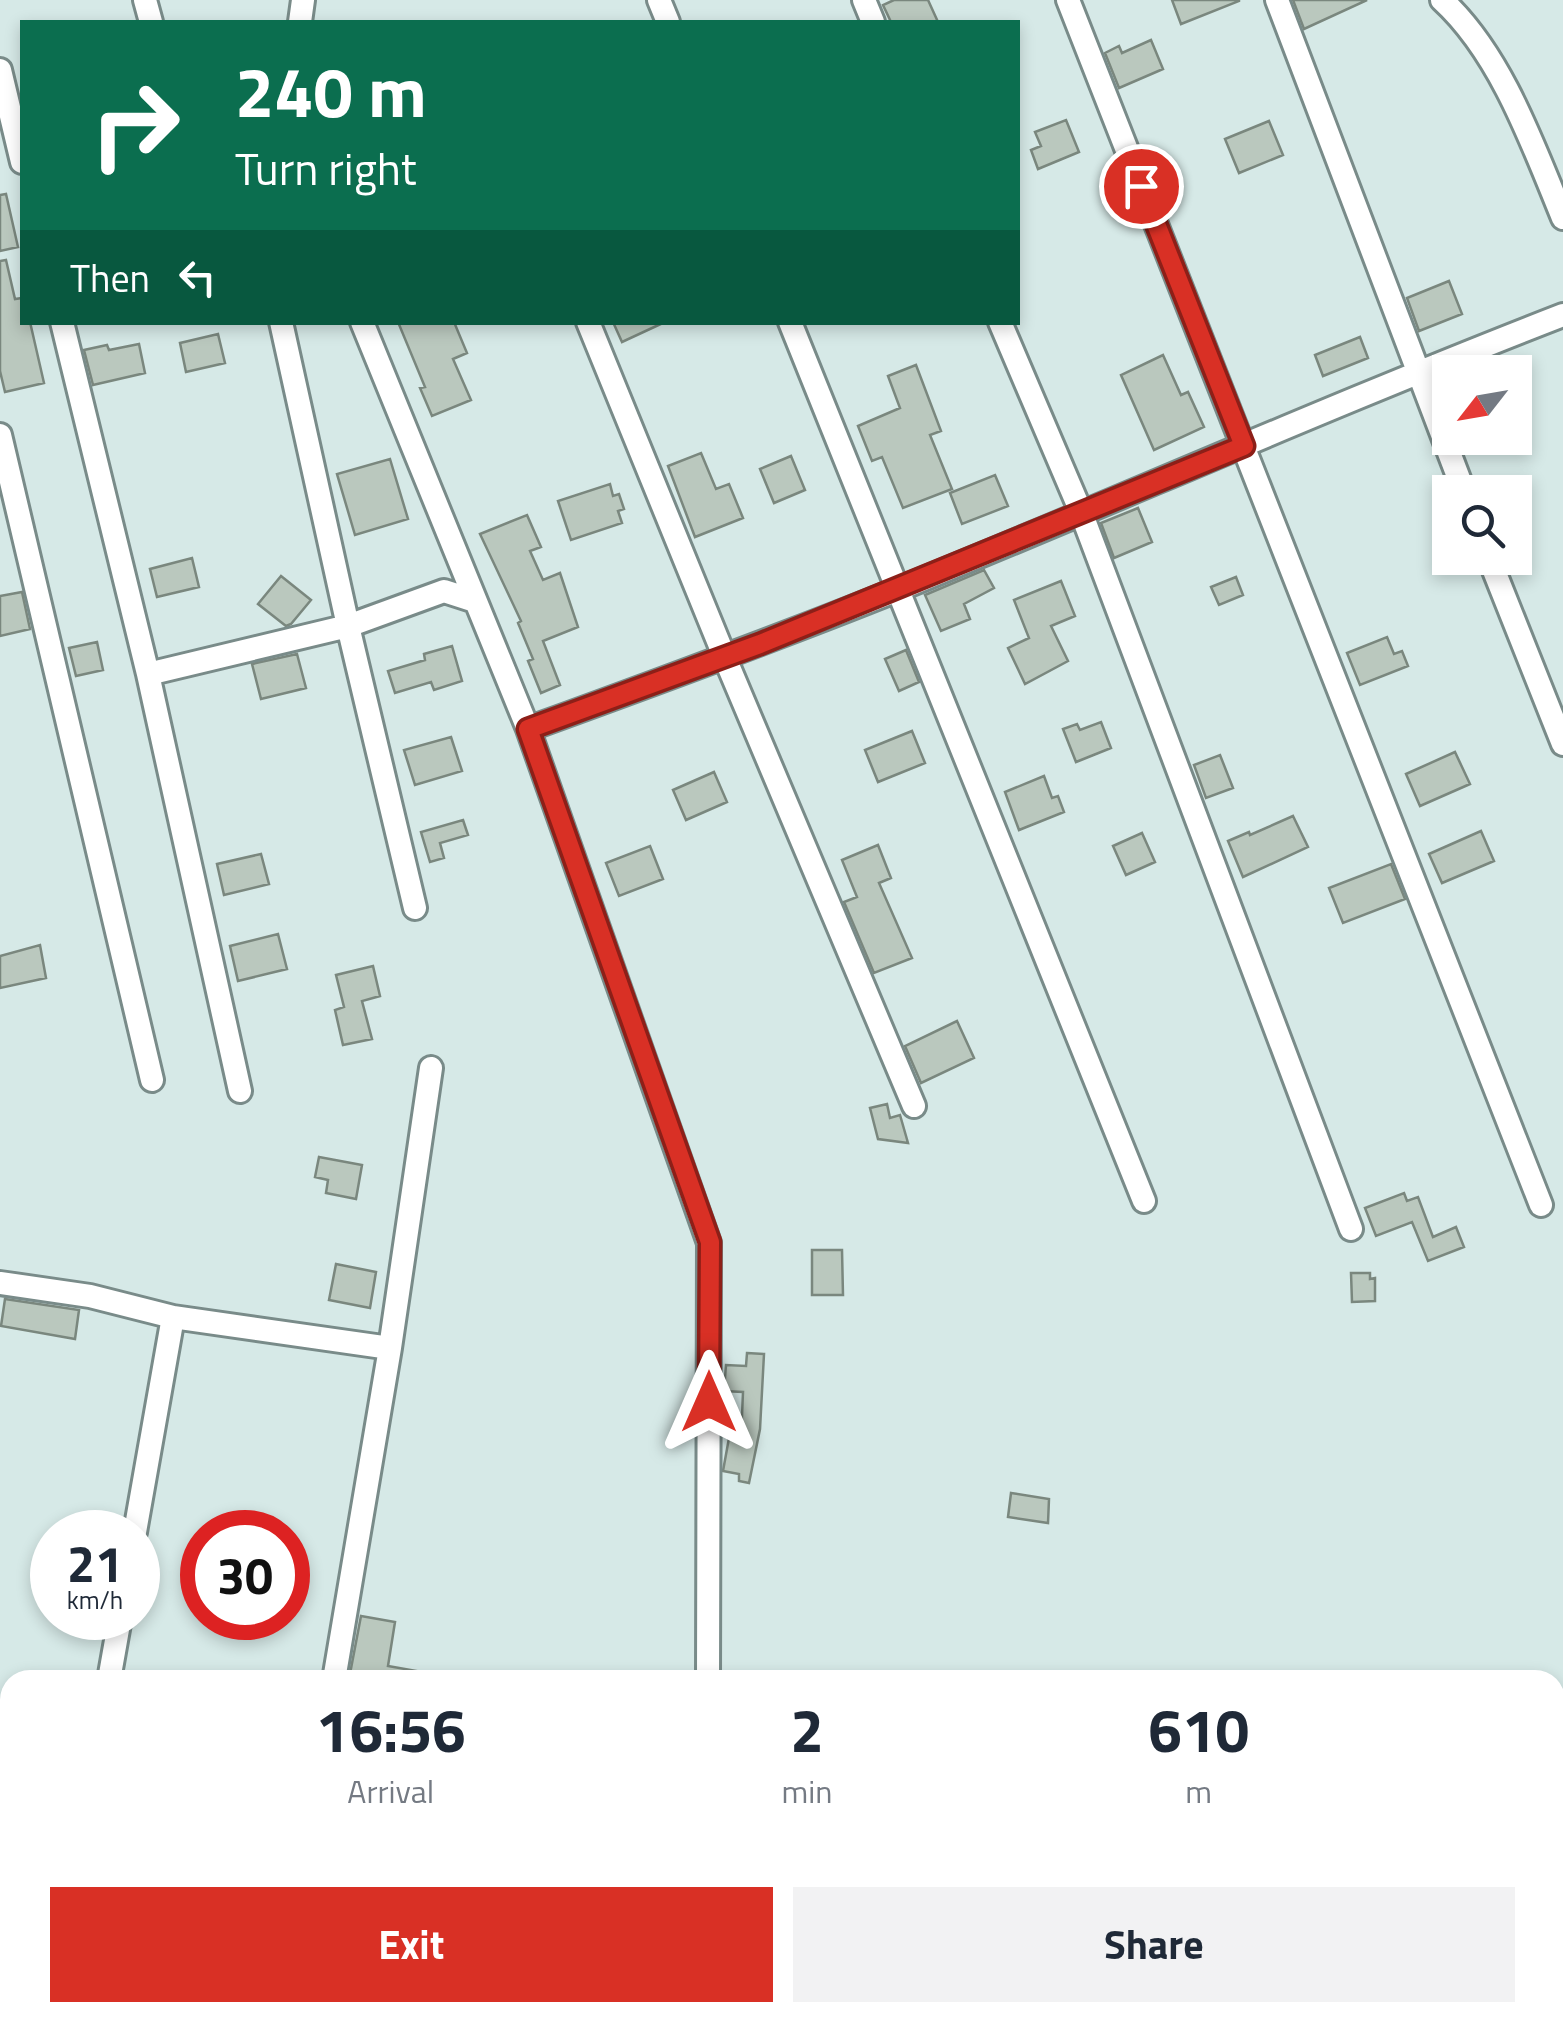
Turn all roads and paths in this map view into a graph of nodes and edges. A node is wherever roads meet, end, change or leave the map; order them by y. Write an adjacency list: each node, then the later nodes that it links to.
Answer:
1 (1068, 0): 16 (street)
2 (1277, 0): 14 (street)
3 (1442, 0): 6 (street)
4 (0, 70): 5 (street)
5 (20, 154)
6 (1563, 218)
7 (1563, 314): 14 (street)
8 (63, 325): 24 (street)
9 (281, 325): 22 (street)
10 (363, 325): 21 (street)
11 (589, 325): 23 (street)
12 (791, 325): 20 (street)
13 (1001, 325): 18 (street)
14 (1416, 372): 16 (street); 17 (street)
15 (0, 435): 29 (street)
16 (1244, 446): 18 (street); 33 (street)
17 (1457, 475)
18 (1081, 512): 20 (street); 34 (street)
19 (1497, 575): 26 (street)
20 (899, 589): 23 (street); 32 (street)
21 (476, 602): 22 (street); 25 (street)
22 (348, 626): 24 (street); 27 (street)
23 (725, 658): 25 (street); 31 (street)
24 (148, 674): 30 (street)
25 (528, 729): 42 (street)
26 (1563, 744)
27 (416, 908)
28 (431, 1068): 37 (street)
29 (152, 1080)
30 (240, 1092)
31 (914, 1106)
32 (1144, 1200)
33 (1541, 1205)
34 (1352, 1229)
35 (0, 1282): 36 (street)
36 (173, 1316): 37 (street); 38 (street)
37 (390, 1348): 41 (street)
38 (139, 1510)
39 (116, 1640): 40 (street)
40 (111, 1670)
41 (336, 1670)
42 (708, 1670)

